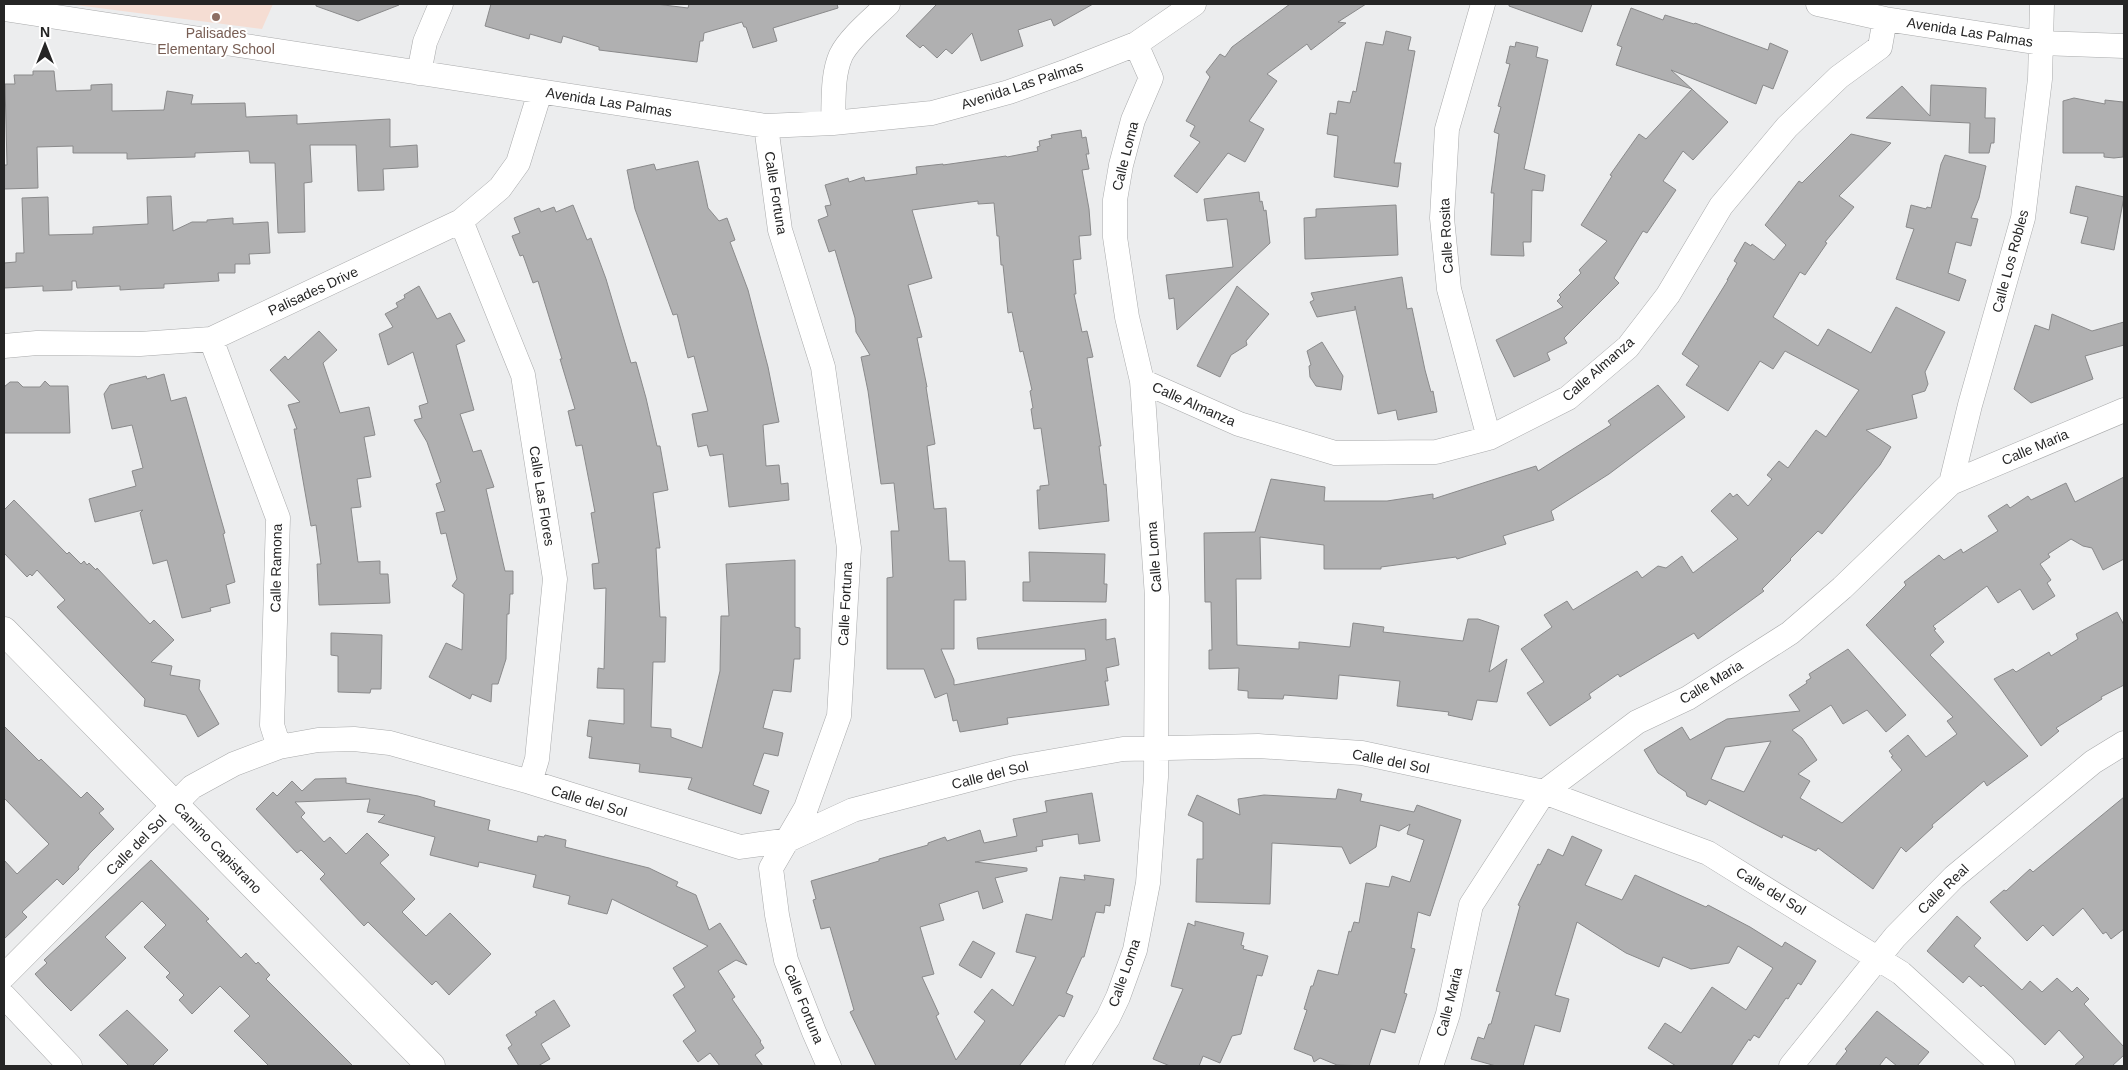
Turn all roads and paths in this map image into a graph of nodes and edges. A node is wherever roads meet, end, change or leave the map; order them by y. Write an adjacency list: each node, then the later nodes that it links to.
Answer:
1 (441, 4): 12 (street)
2 (888, 4): 14 (street)
3 (1194, 4): 10 (street, Avenida Las Palmas)
4 (1483, 4): 21 (street, Calle Rosita)
5 (1818, 4): 8 (street, Avenida Las Palmas)
6 (2042, 4): 9 (street, Calle Los Robles)
7 (4, 9): 12 (street, Avenida Las Palmas)
8 (1885, 19): 9 (street, Avenida Las Palmas); 21 (street, Calle Almanza)
9 (2041, 43): 11 (street, Avenida Las Palmas); 22 (street, Calle Los Robles)
10 (1136, 44): 14 (street, Avenida Las Palmas); 19 (street, Calle Loma)
11 (2124, 46)
12 (419, 73): 13 (street, Avenida Las Palmas)
13 (540, 92): 15 (street, Avenida Las Palmas); 16 (street, Palisades Drive)
14 (833, 123): 15 (street, Avenida Las Palmas)
15 (766, 126): 30 (street, Calle Fortuna)
16 (461, 220): 17 (street, Palisades Drive); 27 (street, Calle Las Flores)
17 (211, 339): 18 (street, Palisades Drive); 25 (street, Calle Ramona)
18 (4, 346)
19 (1142, 381): 21 (street, Calle Almanza); 26 (street, Calle Loma)
20 (2124, 410): 22 (street, Calle Maria)
21 (1489, 438)
22 (1950, 483): 28 (street, Calle Maria)
23 (4, 631): 29 (main road, Camino Capistrano)
24 (2124, 743): 31 (street, Calle Real)
25 (279, 747): 27 (street, Calle del Sol); 29 (street, Calle del Sol)
26 (1156, 747): 28 (street, Calle del Sol); 30 (street, Calle del Sol); 37 (street, Calle Loma)
27 (530, 782): 30 (street, Calle del Sol)
28 (1544, 792): 31 (street, Calle del Sol); 38 (street, Calle Maria)
29 (176, 805): 32 (street, Calle del Sol); 35 (main road, Camino Capistrano)
30 (788, 840): 36 (street, Calle Fortuna)
31 (1878, 958): 39 (street, Calle Real); 40 (street, Calle del Sol)
32 (4, 976)
33 (4, 996): 34 (street)
34 (70, 1066)
35 (431, 1066)
36 (829, 1066)
37 (1077, 1066)
38 (1431, 1066)
39 (1791, 1066)
40 (2003, 1066)

